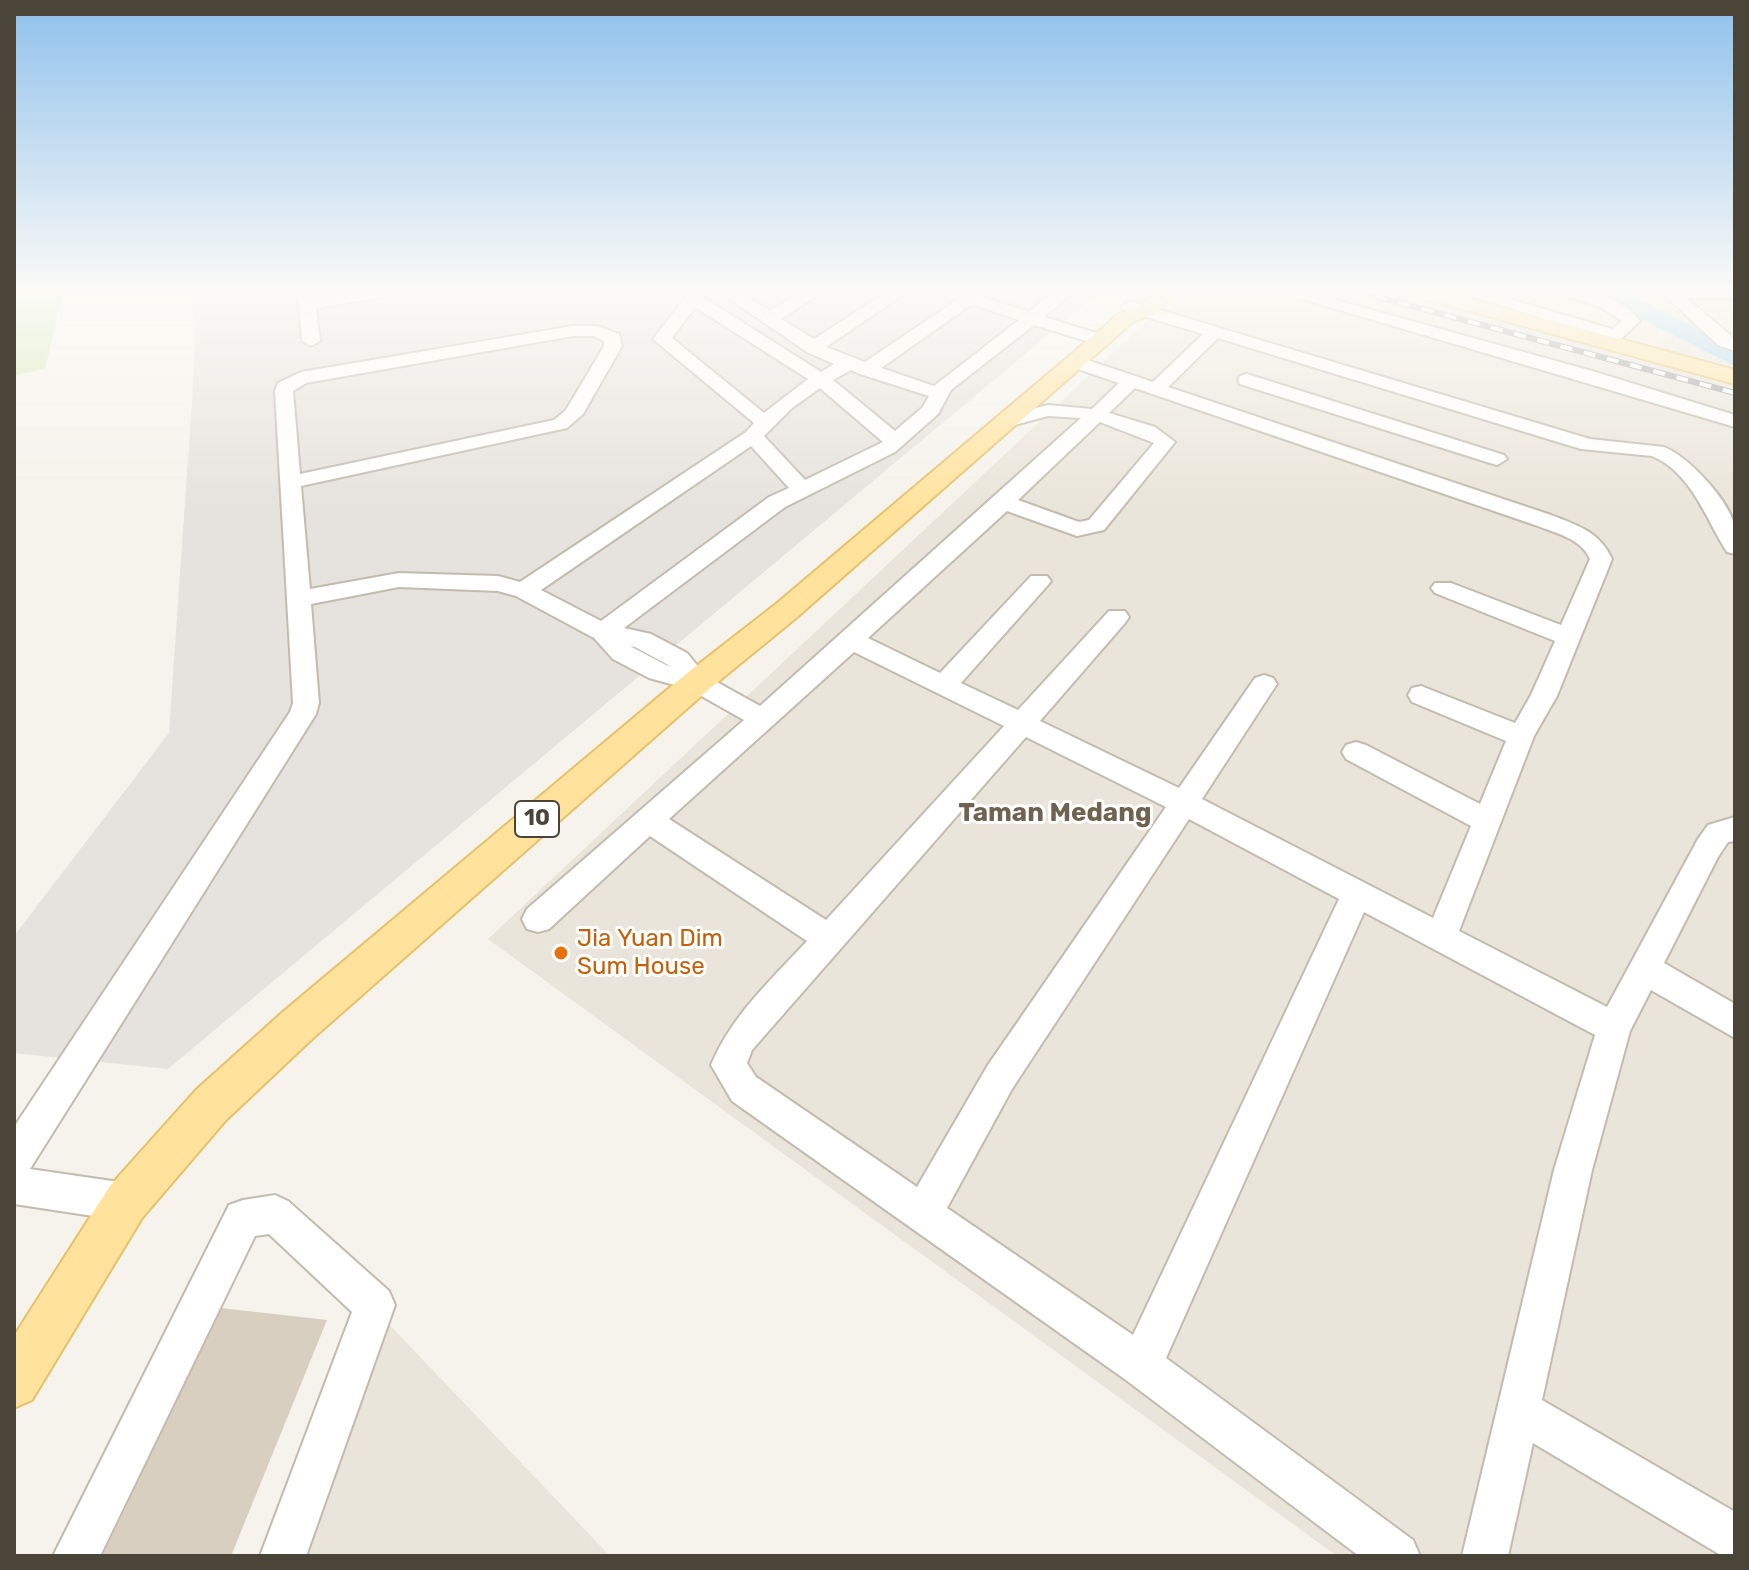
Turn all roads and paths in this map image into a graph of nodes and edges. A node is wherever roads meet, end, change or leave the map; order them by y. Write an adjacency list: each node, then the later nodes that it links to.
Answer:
1 (389, 363): 32 (street)
2 (603, 363): 32 (street)
3 (688, 363): 29 (street)
4 (796, 363): 18 (street)
5 (848, 363): 16 (street)
6 (863, 363): 16 (street)
7 (974, 363): 22 (street)
8 (1073, 363): 26 (main road, 10)
9 (1087, 363): 24 (street)
10 (1125, 363): 20 (street)
11 (1183, 363): 21 (street)
12 (1263, 363): 19 (street)
13 (1318, 363): 28 (street)
14 (1543, 363): 27 (street)
15 (1691, 363): 17 (main road)
16 (857, 367): 18 (street); 22 (street)
17 (1735, 377)
18 (820, 379): 29 (street); 30 (street)
19 (1247, 380): 23 (street); 31 (street)
20 (1132, 381): 21 (street); 25 (street)
21 (1156, 389): 23 (street)
22 (940, 394): 30 (street)
23 (1219, 410): 31 (street)
24 (1070, 411): 25 (street); 26 (street)
25 (1092, 417): 34 (street); 34 (street)
26 (1007, 421): 44 (main road, 10)
27 (1735, 421)
28 (1516, 425): 31 (street); 35 (street)
29 (759, 429): 33 (street); 38 (street)
30 (896, 442): 33 (street)
31 (1486, 478): 42 (street)
32 (290, 482): 39 (street)
33 (802, 489): 41 (street)
34 (1004, 502): 43 (street)
35 (1735, 545)
36 (1039, 581): 46 (street)
37 (1443, 588): 42 (street)
38 (524, 591): 39 (street); 41 (street)
39 (299, 599): 63 (street)
40 (1117, 617): 49 (street)
41 (602, 632): 44 (street)
42 (1569, 637): 50 (street)
43 (851, 640): 46 (street); 48 (street)
44 (697, 682): 48 (street); 65 (main road, 10)
45 (1264, 684): 52 (street)
46 (944, 685): 49 (street)
47 (1421, 695): 50 (street)
48 (761, 718): 53 (street)
49 (1022, 723): 52 (street); 59 (street)
50 (1521, 736): 54 (street)
51 (1356, 752): 54 (street)
52 (1182, 802): 56 (street); 66 (street)
53 (648, 820): 57 (street); 59 (street)
54 (1487, 821): 58 (street)
55 (1735, 829): 60 (street)
56 (1357, 894): 58 (street); 67 (street)
57 (538, 919)
58 (1440, 938): 62 (street)
59 (829, 939): 66 (street)
60 (1645, 969): 61 (street); 62 (street)
61 (1735, 1022)
62 (1614, 1028): 69 (street)
63 (14, 1160)
64 (14, 1185): 65 (street)
65 (126, 1202): 68 (main road, 10)
66 (923, 1214): 67 (street)
67 (1141, 1365): 73 (street)
68 (14, 1382)
69 (1518, 1410): 70 (street); 74 (street)
70 (1735, 1538)
71 (76, 1556): 72 (street)
72 (283, 1556)
73 (1397, 1556)
74 (1485, 1556)

